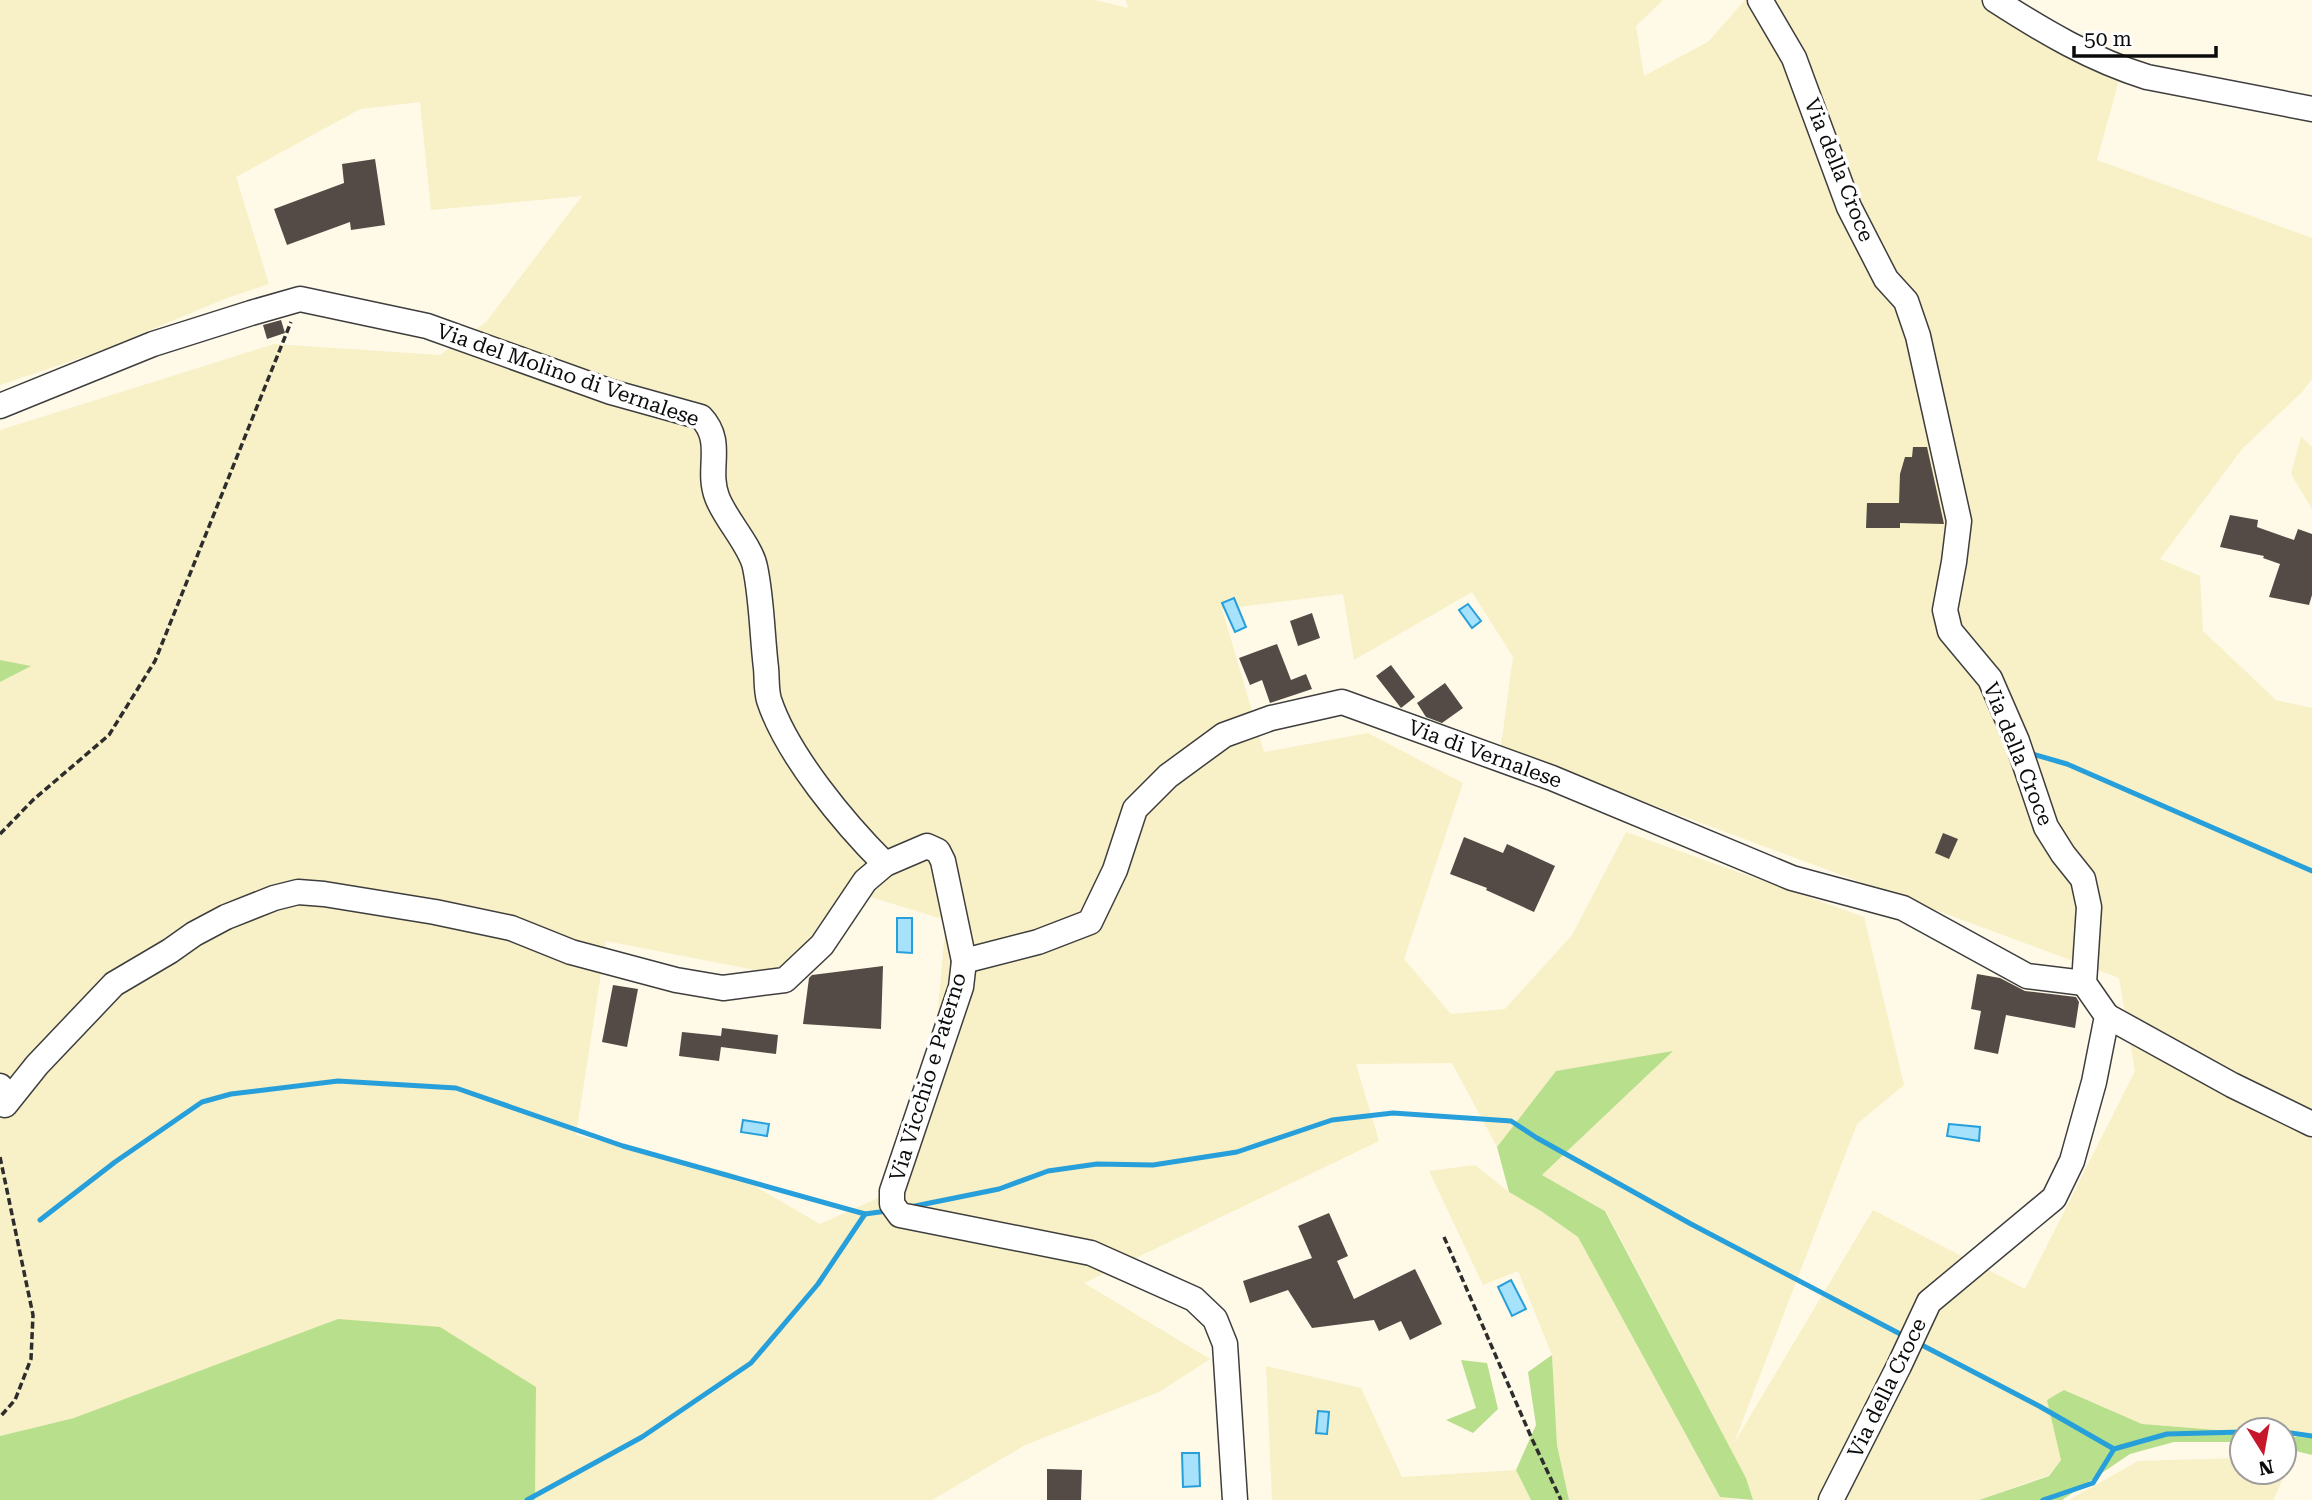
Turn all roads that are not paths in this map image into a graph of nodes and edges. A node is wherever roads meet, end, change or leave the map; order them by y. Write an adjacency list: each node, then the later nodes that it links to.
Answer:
1 (1760, 0): 7 (street, Via della Croce)
2 (1995, 0): 3 (street)
3 (2312, 110)
4 (0, 406): 5 (street, Via del Molino di Vernalese)
5 (885, 864): 6 (street); 9 (street)
6 (964, 961): 7 (street, Via di Vernalese); 11 (street, Via Vicchio e Paterno)
7 (2084, 983): 8 (street)
8 (2107, 1016): 10 (street); 12 (street, Via della Croce)
9 (0, 1086)
10 (2312, 1125)
11 (1235, 1500)
12 (1831, 1500)

